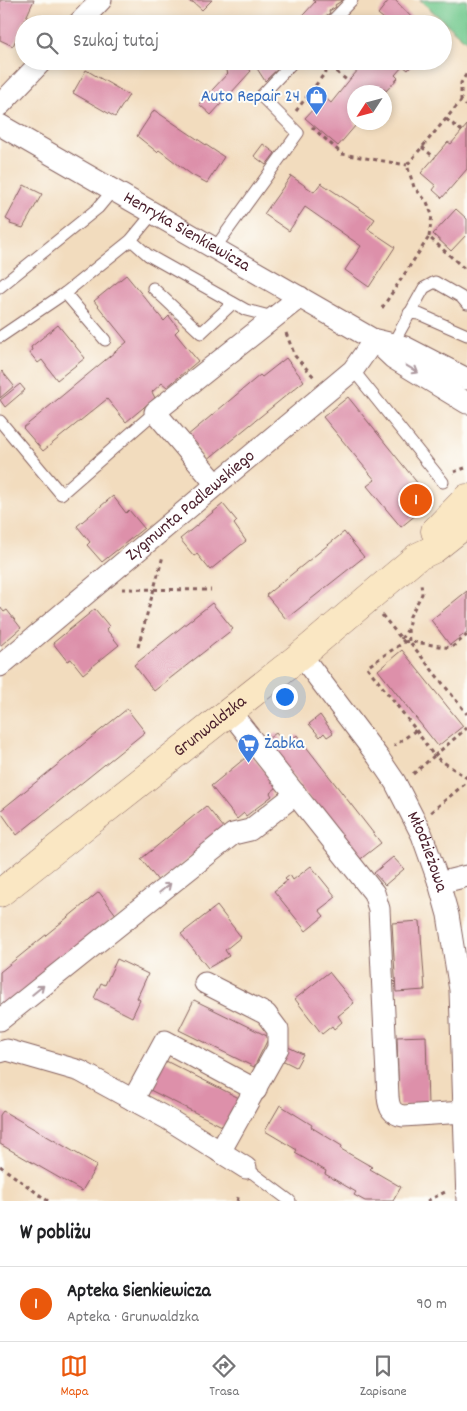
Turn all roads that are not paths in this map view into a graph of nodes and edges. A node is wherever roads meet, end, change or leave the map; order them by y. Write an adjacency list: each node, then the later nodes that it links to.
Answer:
1 (101, 0): 3 (street)
2 (352, 0): 4 (lane)
3 (87, 15)
4 (338, 15)
5 (33, 70): 7 (street)
6 (286, 70): 12 (lane)
7 (0, 105)
8 (0, 125): 9 (street, Henryka Sienkiewicza)
9 (113, 190): 10 (street, Henryka Sienkiewicza); 13 (lane)
10 (154, 212): 11 (lane); 12 (street, Henryka Sienkiewicza)
11 (131, 240): 15 (lane); 18 (lane)
12 (215, 248): 17 (street, Henryka Sienkiewicza)
13 (0, 286)
14 (153, 288): 18 (lane)
15 (64, 293): 22 (lane); 23 (lane)
16 (465, 296): 19 (lane)
17 (300, 297): 20 (street); 24 (street, Henryka Sienkiewicza)
18 (233, 303): 20 (lane)
19 (409, 313): 21 (lane); 24 (lane)
20 (279, 324): 28 (street)
21 (467, 335)
22 (0, 337)
23 (105, 340)
24 (385, 346): 25 (street, Zygmunta Padlewskiego); 26 (street, Henryka Sienkiewicza); 27 (street, Henryka Sienkiewicza, one-way to 27)
25 (353, 370): 30 (lane); 31 (street, Zygmunta Padlewskiego)
26 (467, 379)
27 (467, 403)
28 (155, 412): 29 (lane); 31 (street)
29 (0, 421)
30 (443, 482)
31 (216, 484): 36 (street, Zygmunta Padlewskiego)
32 (467, 498): 34 (street, Grunwaldzka)
33 (467, 523): 34 (street, Grunwaldzka)
34 (418, 568): 35 (street, Grunwaldzka)
35 (301, 655): 37 (street, Grunwaldzka); 40 (street, Młodzieżowa)
36 (0, 666)
37 (230, 712): 38 (street); 41 (street, Grunwaldzka)
38 (296, 794): 43 (street, one-way to 38); 47 (street)
39 (467, 876): 40 (street)
40 (440, 883): 47 (street, Młodzieżowa)
41 (0, 893)
42 (205, 983): 45 (street)
43 (0, 1020)
44 (0, 1052): 46 (street)
45 (256, 1090): 46 (street); 48 (street)
46 (133, 1100): 48 (street)
47 (465, 1108): 50 (street, Młodzieżowa)
48 (220, 1152): 49 (street)
49 (246, 1168): 51 (lane)
50 (460, 1195)
51 (290, 1201)

